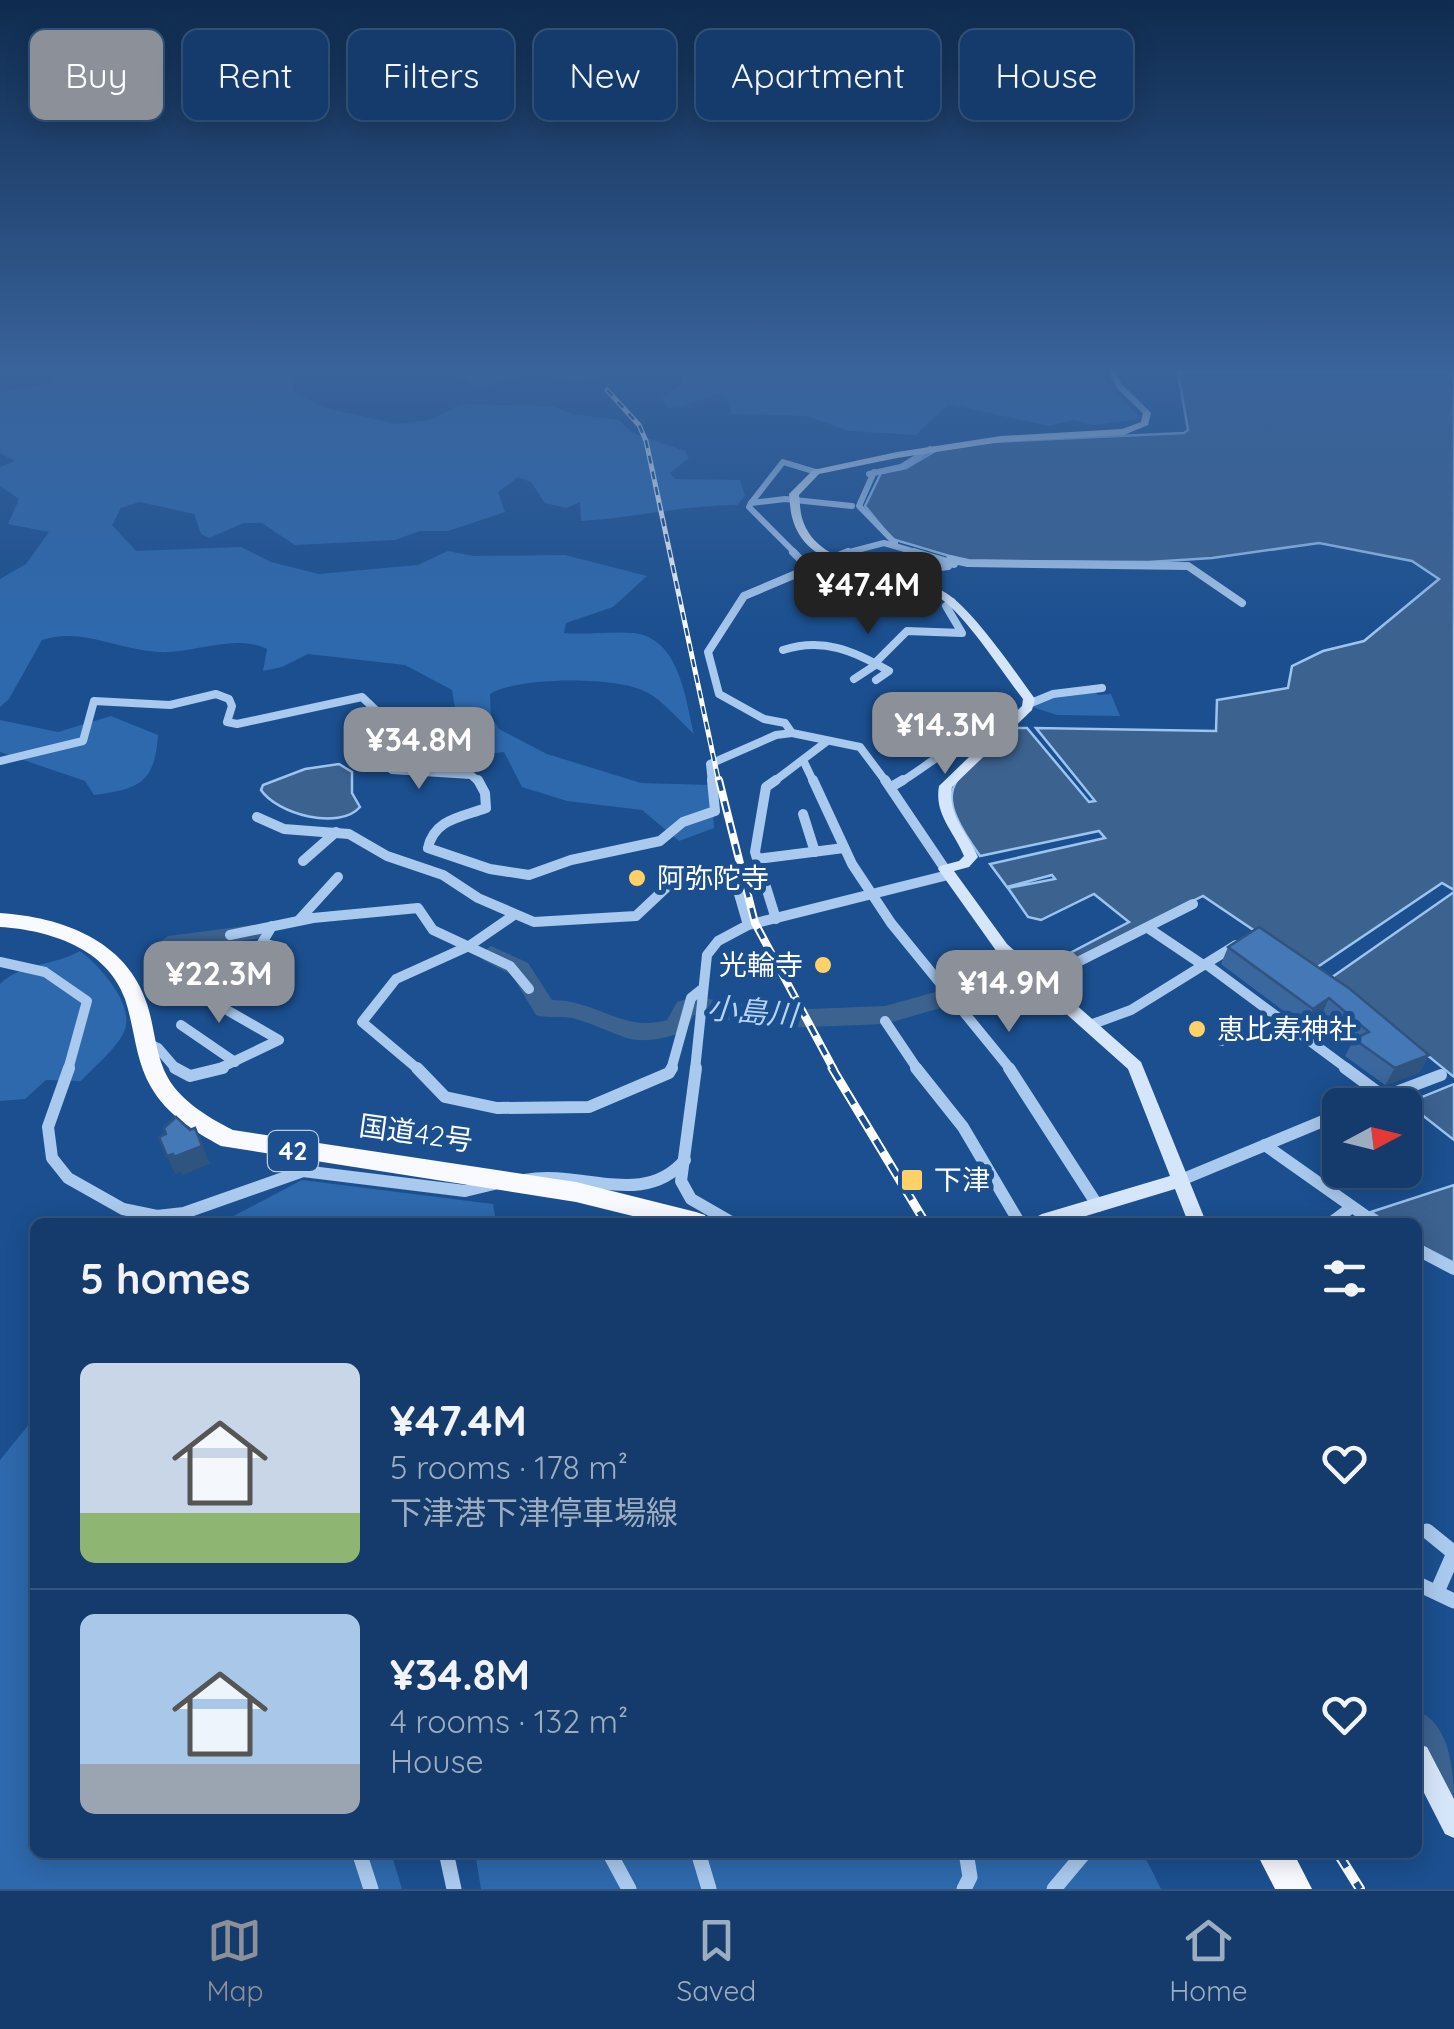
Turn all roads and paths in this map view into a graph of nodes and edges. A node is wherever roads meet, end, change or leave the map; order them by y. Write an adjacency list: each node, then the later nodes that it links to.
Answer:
1 (872, 460): 3 (main road)
2 (911, 460): 4 (street)
3 (816, 472): 5 (main road); 6 (street)
4 (874, 472): 7 (street); 10 (street)
5 (794, 500): 6 (street); 7 (street); 9 (main road)
6 (751, 502): 11 (street)
7 (852, 506): 8 (street)
8 (884, 543): 9 (street); 10 (street)
9 (835, 560): 11 (street); 12 (main road)
10 (957, 563): 12 (street); 14 (street)
11 (809, 568): 21 (street)
12 (918, 583): 13 (main road)
13 (952, 602): 16 (street); 20 (main road)
14 (1242, 602)
15 (784, 650): 16 (street)
16 (876, 664): 17 (street); 18 (street)
17 (854, 678)
18 (876, 680)
19 (1102, 688): 20 (street)
20 (1031, 702): 22 (main road)
21 (792, 734): 23 (street); 24 (street)
22 (999, 735): 26 (street); 34 (main road)
23 (826, 742): 25 (street); 26 (street)
24 (0, 762)
25 (804, 762): 30 (street); 32 (street)
26 (891, 787): 34 (street)
27 (803, 814): 31 (street)
28 (257, 817): 29 (street)
29 (336, 832): 33 (street); 38 (street)
30 (844, 848): 31 (street); 36 (street)
31 (815, 852): 32 (street)
32 (757, 859): 39 (street)
33 (303, 861)
34 (947, 872): 36 (street); 50 (main road)
35 (338, 877): 41 (street)
36 (873, 894): 39 (street); 70 (street)
37 (1193, 904): 44 (street)
38 (514, 915): 42 (street); 47 (street)
39 (776, 919): 42 (street)
40 (0, 920): 60 (highway, 国道42号 / 42)
41 (297, 922): 43 (street); 47 (street)
42 (748, 925): 52 (street)
43 (272, 926): 45 (street); 53 (street)
44 (1148, 928): 49 (street); 50 (street)
45 (230, 935)
46 (1246, 939): 49 (street)
47 (469, 946): 51 (street); 52 (street)
48 (0, 962): 69 (street)
49 (1204, 965): 55 (street); 58 (street)
50 (1034, 979): 58 (main road)
51 (529, 989)
52 (701, 990): 67 (street)
53 (252, 992)
54 (220, 1006): 61 (street)
55 (1281, 1018): 59 (street); 63 (street)
56 (884, 1021): 75 (street)
57 (181, 1024): 61 (street)
58 (1090, 1024): 68 (main road)
59 (1222, 1040)
60 (146, 1043): 61 (street); 69 (highway, 国道42号 / 42)
61 (235, 1062)
62 (1441, 1075): 64 (street)
63 (1373, 1088)
64 (1406, 1088)
65 (1322, 1122): 66 (street)
66 (1265, 1146): 68 (street); 71 (street)
67 (685, 1160): 69 (street); 74 (street)
68 (1181, 1180): 70 (main road); 76 (main road)
69 (518, 1183): 73 (highway, 国道42号 / 42)
70 (1098, 1206): 72 (main road)
71 (1357, 1211): 77 (street); 78 (street)
72 (1080, 1217)
73 (681, 1218)
74 (725, 1218)
75 (1017, 1218)
76 (1196, 1218)
77 (1341, 1218)
78 (1368, 1218)
79 (1422, 1252): 80 (street)
80 (1454, 1269)
81 (1426, 1531): 83 (street)
82 (1422, 1586): 83 (street)
83 (1437, 1592): 84 (street)
84 (1454, 1601)
85 (1422, 1763): 86 (main road)
86 (1451, 1810)
87 (362, 1858): 94 (street)
88 (447, 1858): 95 (street)
89 (612, 1858): 96 (street)
90 (700, 1858): 97 (street)
91 (967, 1858): 98 (street)
92 (1081, 1858): 99 (street)
93 (1276, 1858): 100 (highway)
94 (371, 1889)
95 (454, 1889)
96 (629, 1889)
97 (709, 1889)
98 (964, 1889)
99 (1054, 1889)
100 (1294, 1889)

